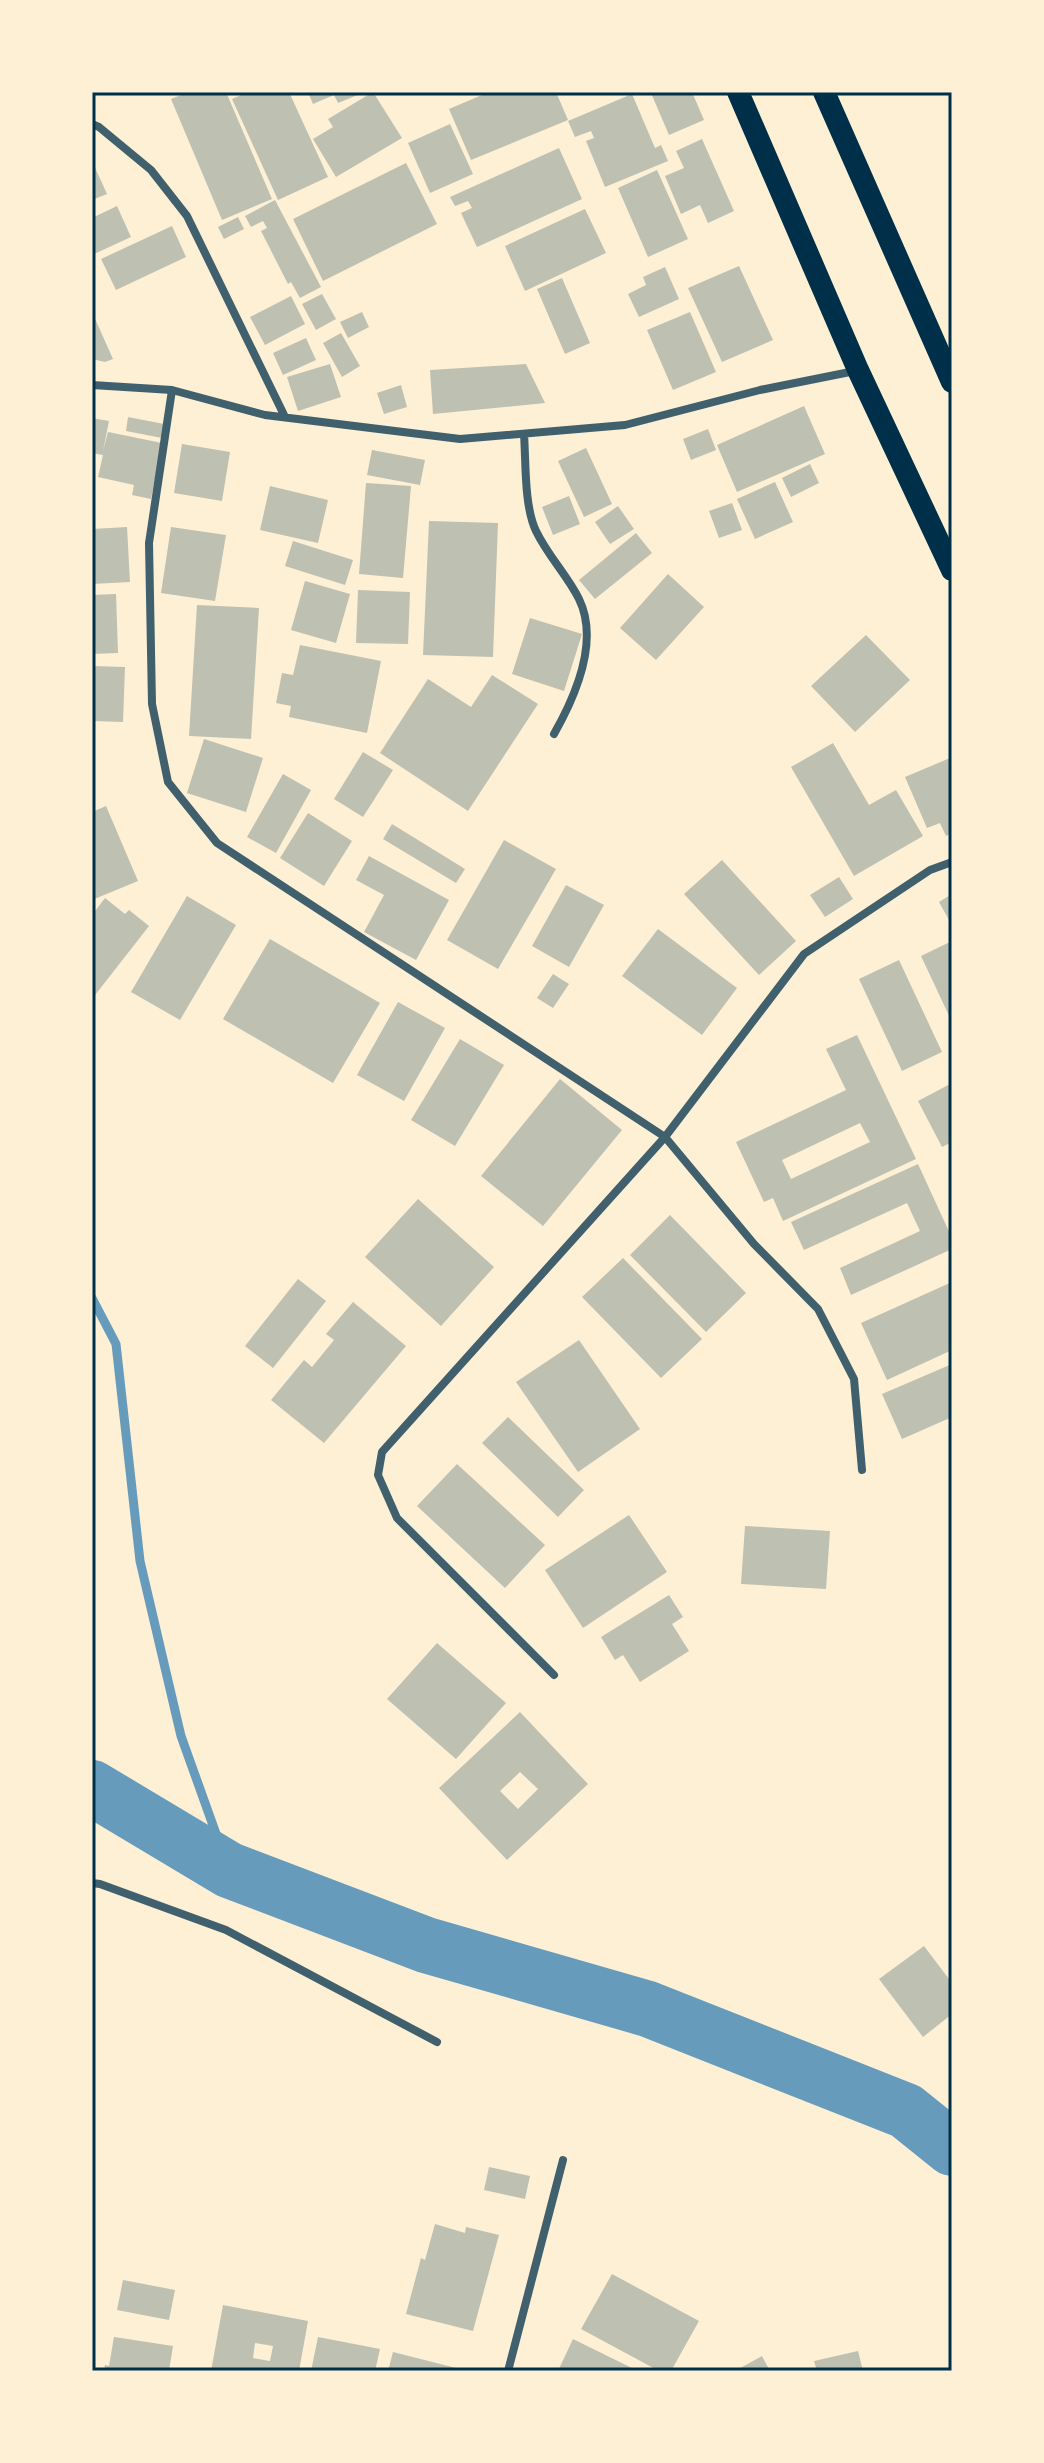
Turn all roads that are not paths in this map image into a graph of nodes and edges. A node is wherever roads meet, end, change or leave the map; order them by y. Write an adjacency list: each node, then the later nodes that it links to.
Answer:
1 (738, 92): 4 (highway)
2 (824, 92): 5 (highway)
3 (92, 124): 8 (street)
4 (858, 370): 9 (street); 10 (highway)
5 (952, 382)
6 (92, 385): 7 (street)
7 (172, 390): 8 (street); 13 (street)
8 (285, 417): 9 (street)
9 (524, 434): 11 (street)
10 (952, 570)
11 (554, 734)
12 (952, 862): 13 (street)
13 (665, 1137): 14 (street); 15 (street)
14 (862, 1470)
15 (554, 1675)
16 (92, 1883): 17 (street)
17 (437, 2042)
18 (563, 2160): 19 (street)
19 (508, 2371)

